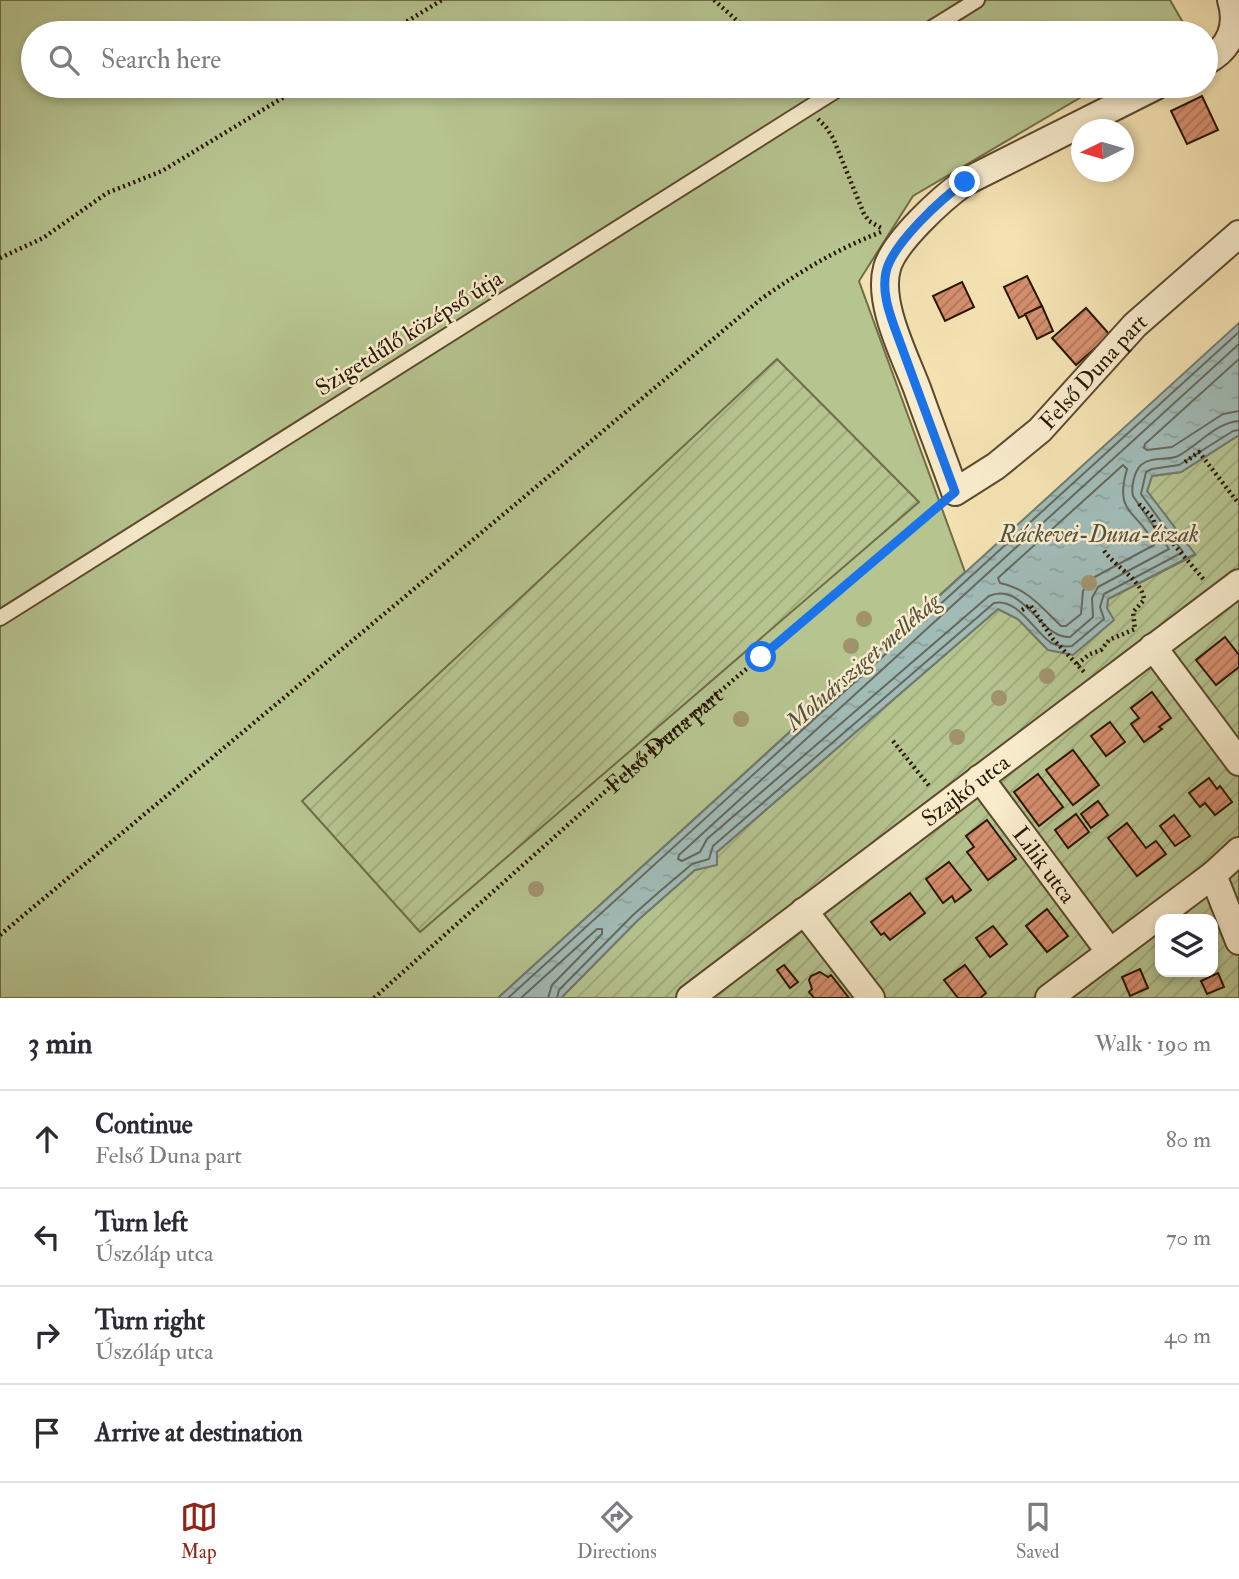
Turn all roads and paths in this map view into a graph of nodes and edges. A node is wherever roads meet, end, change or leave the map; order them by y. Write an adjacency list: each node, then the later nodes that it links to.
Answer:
1 (442, 0): 5 (path)
2 (714, 0): 6 (path)
3 (977, 0): 7 (lane)
4 (1231, 0): 8 (street)
5 (408, 21)
6 (738, 21)
7 (943, 21)
8 (1218, 54)
9 (282, 98): 14 (path)
10 (824, 98): 12 (lane, Szigetdűlő középső útja)
11 (1132, 98): 16 (street)
12 (801, 113): 22 (lane, Szigetdűlő középső útja); 33 (path)
13 (1239, 234): 16 (street, Felső Duna part)
14 (0, 258)
15 (1185, 462): 18 (path)
16 (955, 492): 36 (path, Felső Duna part)
17 (1139, 504): 20 (path)
18 (1239, 504)
19 (1103, 549): 24 (path)
20 (1230, 590): 23 (street, Szajkó utca)
21 (1022, 610): 24 (path)
22 (0, 618)
23 (1153, 647): 25 (street, Szajkó utca); 27 (street)
24 (1077, 664): 25 (path)
25 (1099, 688): 29 (street, Szajkó utca)
26 (893, 741): 28 (path)
27 (1239, 762)
28 (916, 770)
29 (980, 778): 32 (street, Szajkó utca); 35 (street, Lilik utca)
30 (1239, 851): 31 (street)
31 (1213, 876): 34 (street); 35 (street)
32 (804, 911): 37 (street, Szajkó utca); 38 (street)
33 (0, 935)
34 (1239, 941)
35 (1109, 951): 39 (street)
36 (374, 998)
37 (690, 998)
38 (871, 998)
39 (1049, 998)

